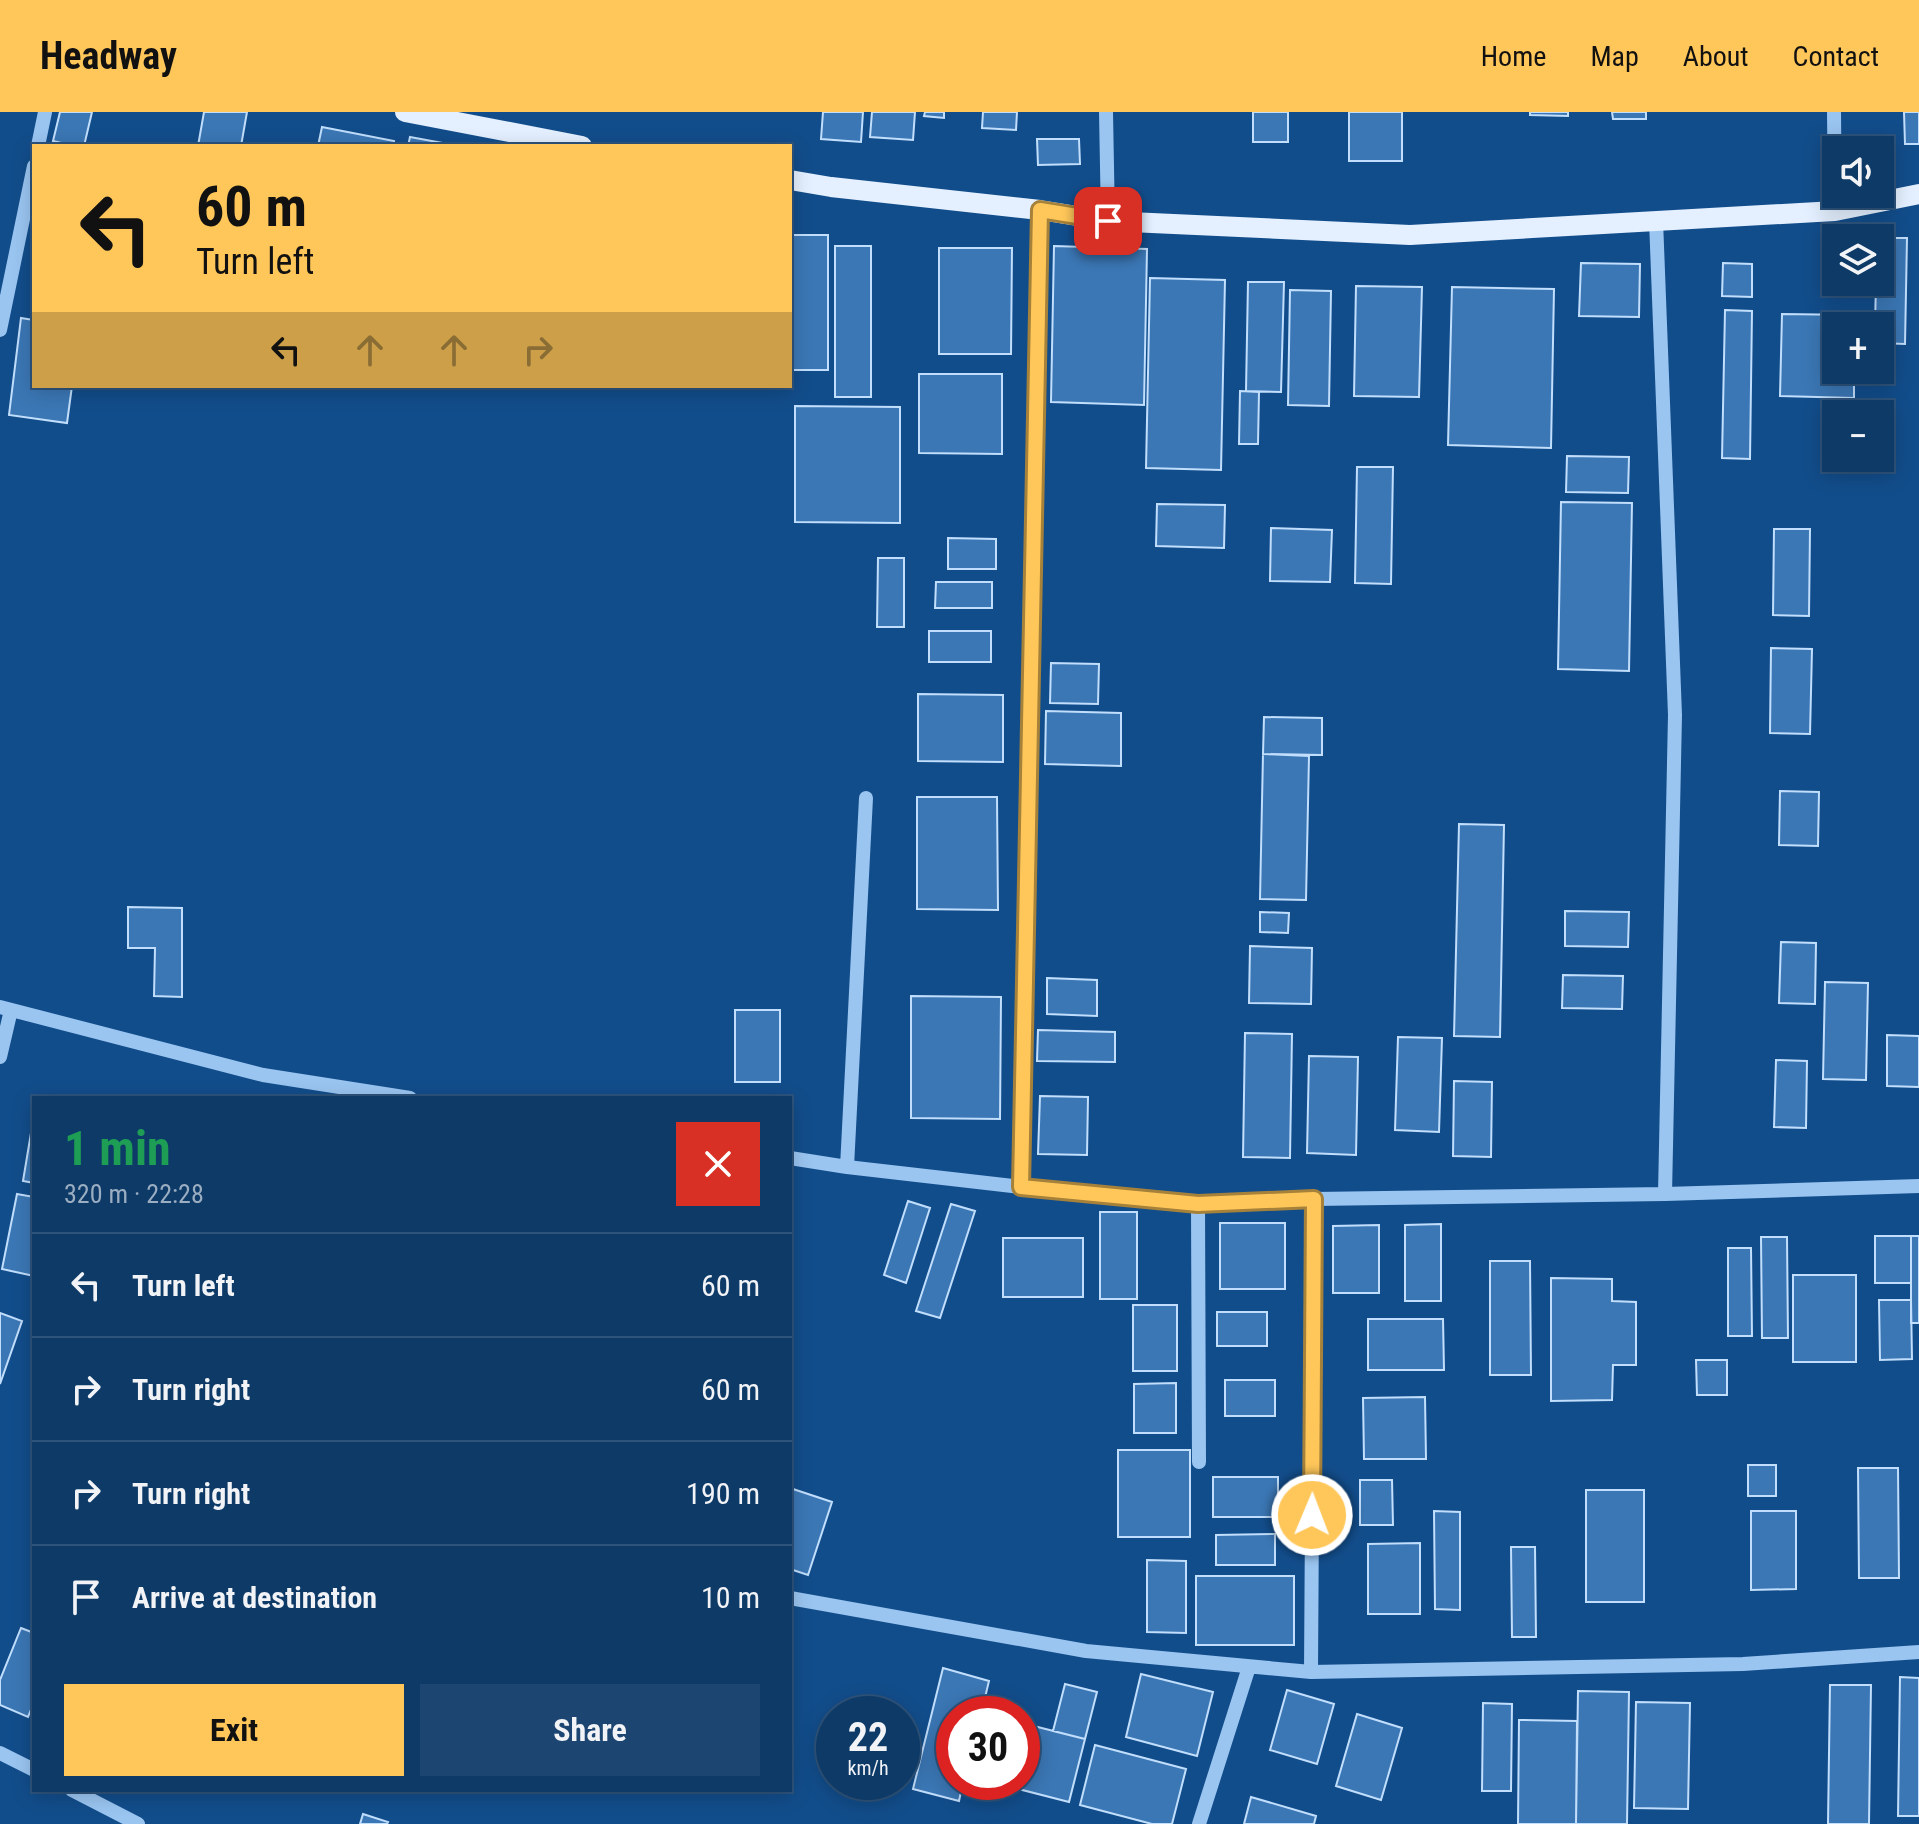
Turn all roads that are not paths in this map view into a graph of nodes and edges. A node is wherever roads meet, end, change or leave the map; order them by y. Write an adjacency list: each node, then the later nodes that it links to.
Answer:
1 (45, 112): 5 (street)
2 (405, 112): 6 (main road)
3 (1106, 112): 13 (street)
4 (1834, 112): 11 (street)
5 (38, 144)
6 (572, 144)
7 (32, 176): 14 (street)
8 (792, 180): 10 (main road)
9 (1919, 194): 11 (main road)
10 (1040, 210): 13 (main road); 22 (street)
11 (1835, 211): 12 (main road)
12 (1656, 220): 13 (main road); 23 (street)
13 (1108, 221)
14 (0, 330)
15 (866, 798): 20 (street)
16 (6, 1008): 17 (street); 18 (street)
17 (0, 1057)
18 (397, 1096)
19 (792, 1158): 20 (street)
20 (847, 1167): 22 (street)
21 (1919, 1186): 23 (street)
22 (1021, 1187): 25 (street)
23 (1665, 1194): 24 (street)
24 (1314, 1199): 25 (street); 30 (street)
25 (1198, 1204): 26 (street)
26 (1199, 1462)
27 (792, 1598): 29 (street)
28 (1919, 1652): 30 (street)
29 (1249, 1667): 30 (street); 35 (street)
30 (1311, 1672)
31 (0, 1753): 32 (street)
32 (32, 1769)
33 (76, 1792): 34 (street)
34 (138, 1824)
35 (1199, 1824)

